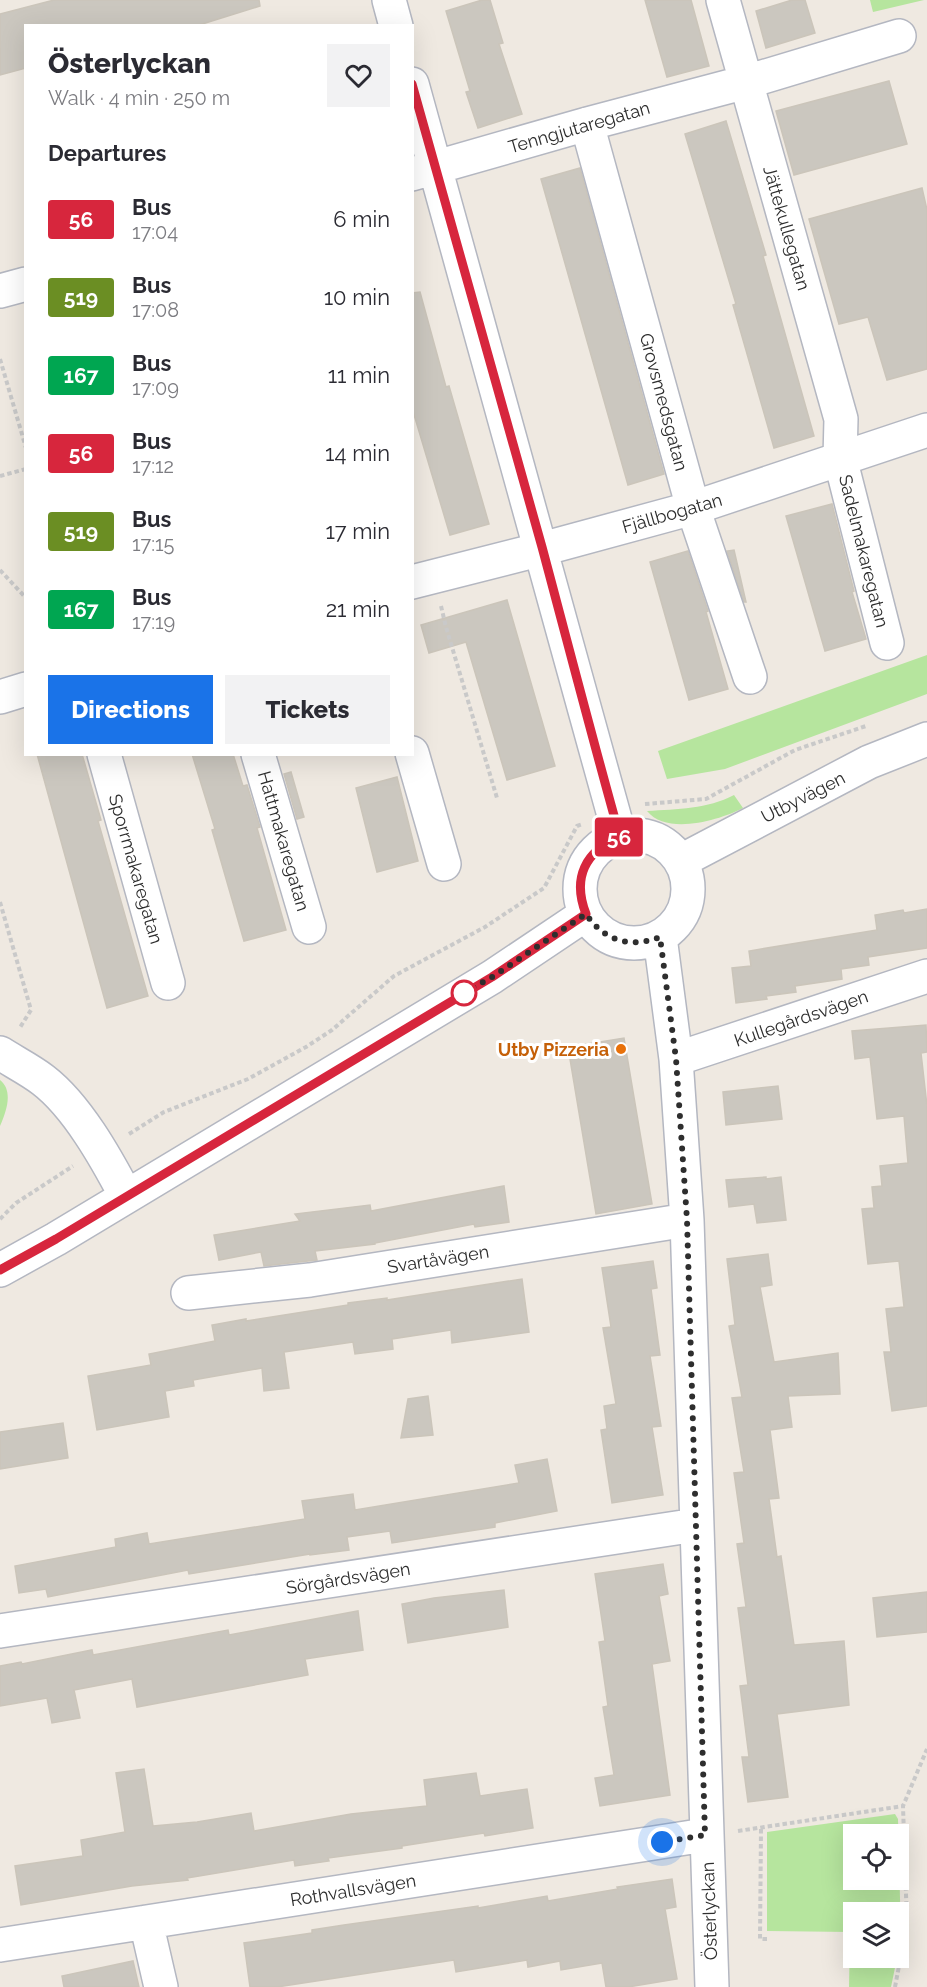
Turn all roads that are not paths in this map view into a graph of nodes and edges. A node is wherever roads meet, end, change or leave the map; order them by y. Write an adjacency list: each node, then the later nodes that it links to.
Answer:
1 (389, 0): 3 (street)
2 (723, 0): 5 (street, Jättekullegatan)
3 (395, 24)
4 (899, 36): 5 (street, Tenngjutaregatan)
5 (746, 82): 7 (street, Tenngjutaregatan); 12 (street, Jättekullegatan)
6 (414, 98): 8 (street)
7 (587, 124): 8 (street, Tenngjutaregatan); 13 (street, Grovsmedsgatan)
8 (424, 170): 14 (street)
9 (24, 285): 10 (street)
10 (0, 291)
11 (927, 430): 12 (street, Fjällbogatan)
12 (840, 458): 13 (street, Fjällbogatan); 16 (street, Sadelmakaregatan)
13 (693, 508): 14 (street, Fjällbogatan); 17 (street, Grovsmedsgatan)
14 (542, 549): 15 (street, Fjällbogatan); 24 (street)
15 (424, 579)
16 (887, 643)
17 (750, 677)
18 (24, 691): 19 (street)
19 (0, 697)
20 (927, 739): 25 (street, Utbyvägen)
21 (105, 756): 31 (street, Sporrmakaregatan)
22 (259, 756): 28 (street, Hattmakaregatan)
23 (413, 756): 26 (street)
24 (620, 837): 25 (street); 27 (street)
25 (681, 861): 29 (street)
26 (444, 864)
27 (586, 914): 29 (street); 34 (street)
28 (309, 927)
29 (660, 937): 33 (street, Österlyckan)
30 (927, 976): 33 (street, Kullegårdsvägen)
31 (168, 983)
32 (7, 1046): 34 (street)
33 (676, 1059): 35 (street, Österlyckan)
34 (126, 1196): 36 (street)
35 (687, 1220): 37 (street, Svartåvägen); 38 (street, Österlyckan)
36 (0, 1270)
37 (188, 1293)
38 (696, 1525): 39 (street, Sörgårdsvägen); 40 (street, Österlyckan)
39 (0, 1630)
40 (705, 1835): 41 (street, Rothvallsvägen); 44 (street, Österlyckan)
41 (146, 1922): 42 (street, Rothvallsvägen); 43 (street)
42 (0, 1945)
43 (161, 1987)
44 (712, 1987)

